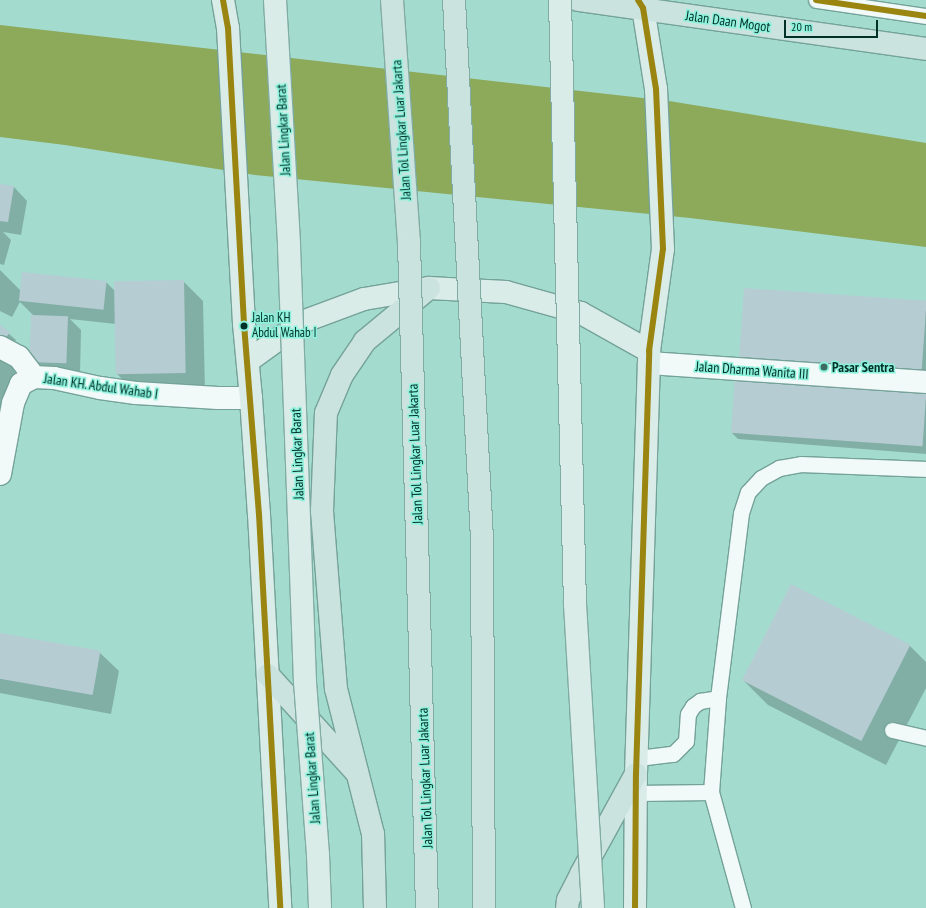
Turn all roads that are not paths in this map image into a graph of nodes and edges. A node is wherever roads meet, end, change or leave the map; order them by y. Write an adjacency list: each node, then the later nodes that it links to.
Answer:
1 (223, 0): 14 (main road)
2 (275, 0): 29 (main road, Jalan Lingkar Barat, bridge)
3 (392, 0): 30 (highway, Jalan Tol Lingkar Luar Jakarta, bridge)
4 (454, 0): 31 (highway, bridge)
5 (560, 0): 33 (main road, bridge)
6 (578, 0): 8 (highway, Jalan Daan Mogot)
7 (816, 0): 9 (lane)
8 (640, 4): 10 (highway, Jalan Daan Mogot); 13 (main road)
9 (926, 16)
10 (926, 49)
11 (429, 288): 13 (main road); 14 (main road); 25 (highway)
12 (0, 347): 15 (street)
13 (649, 357): 16 (street, Jalan Dharma Wanita III); 24 (main road)
14 (248, 361): 17 (main road)
15 (34, 377): 17 (street, Jalan KH. Abdul Wahab I); 19 (street, Jalan KH. Abdul Wahab I)
16 (926, 382)
17 (251, 398): 20 (main road)
18 (926, 469): 21 (lane)
19 (0, 474)
20 (268, 675): 25 (highway); 28 (main road)
21 (718, 698): 24 (lane); 26 (lane)
22 (892, 730): 23 (lane)
23 (926, 738)
24 (637, 775): 26 (lane); 32 (highway); 34 (main road)
25 (359, 776): 27 (highway)
26 (710, 792): 35 (lane)
27 (375, 901)
28 (280, 908)
29 (320, 908)
30 (427, 908)
31 (484, 908)
32 (566, 908)
33 (593, 908)
34 (636, 908)
35 (743, 908)

